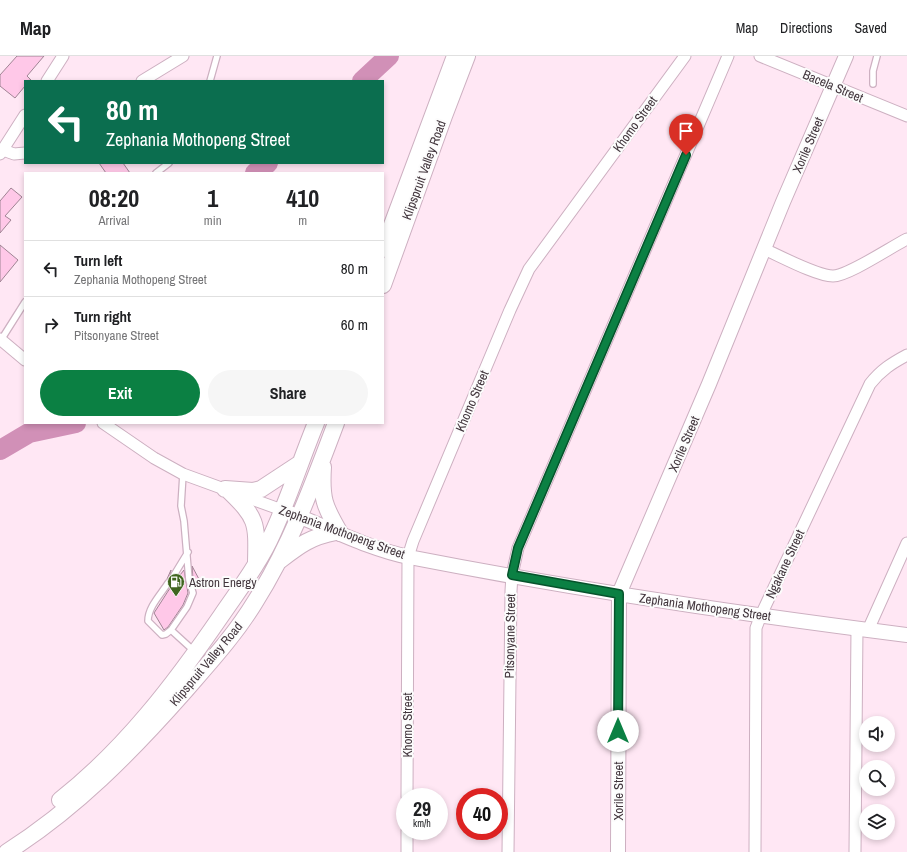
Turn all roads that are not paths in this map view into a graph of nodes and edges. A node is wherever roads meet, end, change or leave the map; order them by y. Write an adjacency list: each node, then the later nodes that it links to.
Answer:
1 (63, 56): 11 (street)
2 (184, 56): 12 (street)
3 (217, 56): 13 (lane)
4 (455, 56): 23 (main road, Klipspruit Valley Road)
5 (467, 56): 25 (main road, Klipspruit Valley Road)
6 (686, 56): 42 (street, Khomo Street)
7 (728, 56): 46 (street, Pitsonyane Street)
8 (760, 56): 15 (street, Bacela Street)
9 (846, 56): 15 (street, Xorile Street)
10 (878, 56): 14 (lane)
11 (48, 80)
12 (144, 80)
13 (210, 80)
14 (873, 84)
15 (833, 86): 16 (street, Bacela Street); 24 (street, Xorile Street)
16 (907, 116)
17 (24, 117): 18 (street)
18 (1, 152): 19 (street)
19 (24, 153)
20 (168, 164): 21 (lane)
21 (157, 172)
22 (907, 239): 24 (street)
23 (384, 246)
24 (764, 249): 48 (street, Xorile Street)
25 (384, 281)
26 (24, 304): 27 (lane)
27 (1, 339): 29 (street)
28 (907, 355): 49 (street, Ngakane Street)
29 (24, 359)
30 (316, 424): 34 (main road, Klipspruit Valley Road)
31 (336, 424): 33 (main road, Klipspruit Valley Road)
32 (105, 425): 35 (street, Zephania Mothopeng Street)
33 (324, 455): 38 (main road, Klipspruit Valley Road); 39 (main road)
34 (300, 463): 36 (main road); 37 (main road, Klipspruit Valley Road)
35 (183, 474): 36 (street, Zephania Mothopeng Street); 41 (lane)
36 (226, 490): 37 (street, Zephania Mothopeng Street); 44 (main road)
37 (282, 510): 38 (street, Zephania Mothopeng Street); 44 (main road, Klipspruit Valley Road)
38 (299, 516): 39 (street, Zephania Mothopeng Street); 43 (main road, Klipspruit Valley Road)
39 (338, 533): 42 (street, Zephania Mothopeng Street); 43 (main road)
40 (907, 543): 50 (street)
41 (188, 552): 45 (lane); 51 (lane)
42 (408, 557): 46 (street, Zephania Mothopeng Street); 54 (street, Khomo Street)
43 (277, 563): 57 (main road, Klipspruit Valley Road)
44 (256, 566): 53 (main road, Klipspruit Valley Road)
45 (174, 575)
46 (512, 575): 48 (street, Zephania Mothopeng Street); 59 (street, Pitsonyane Street)
47 (168, 583): 51 (lane)
48 (619, 594): 49 (street, Zephania Mothopeng Street); 60 (street, Xorile Street)
49 (761, 615): 50 (street, Zephania Mothopeng Street); 61 (street, Ngakane Street)
50 (862, 629): 52 (street, Zephania Mothopeng Street); 62 (street)
51 (171, 630): 53 (lane)
52 (907, 635)
53 (195, 652): 56 (main road, Klipspruit Valley Road)
54 (407, 788)
55 (407, 840): 58 (street)
56 (0, 845)
57 (8, 852)
58 (407, 852)
59 (508, 852)
60 (618, 852)
61 (755, 852)
62 (855, 852)

